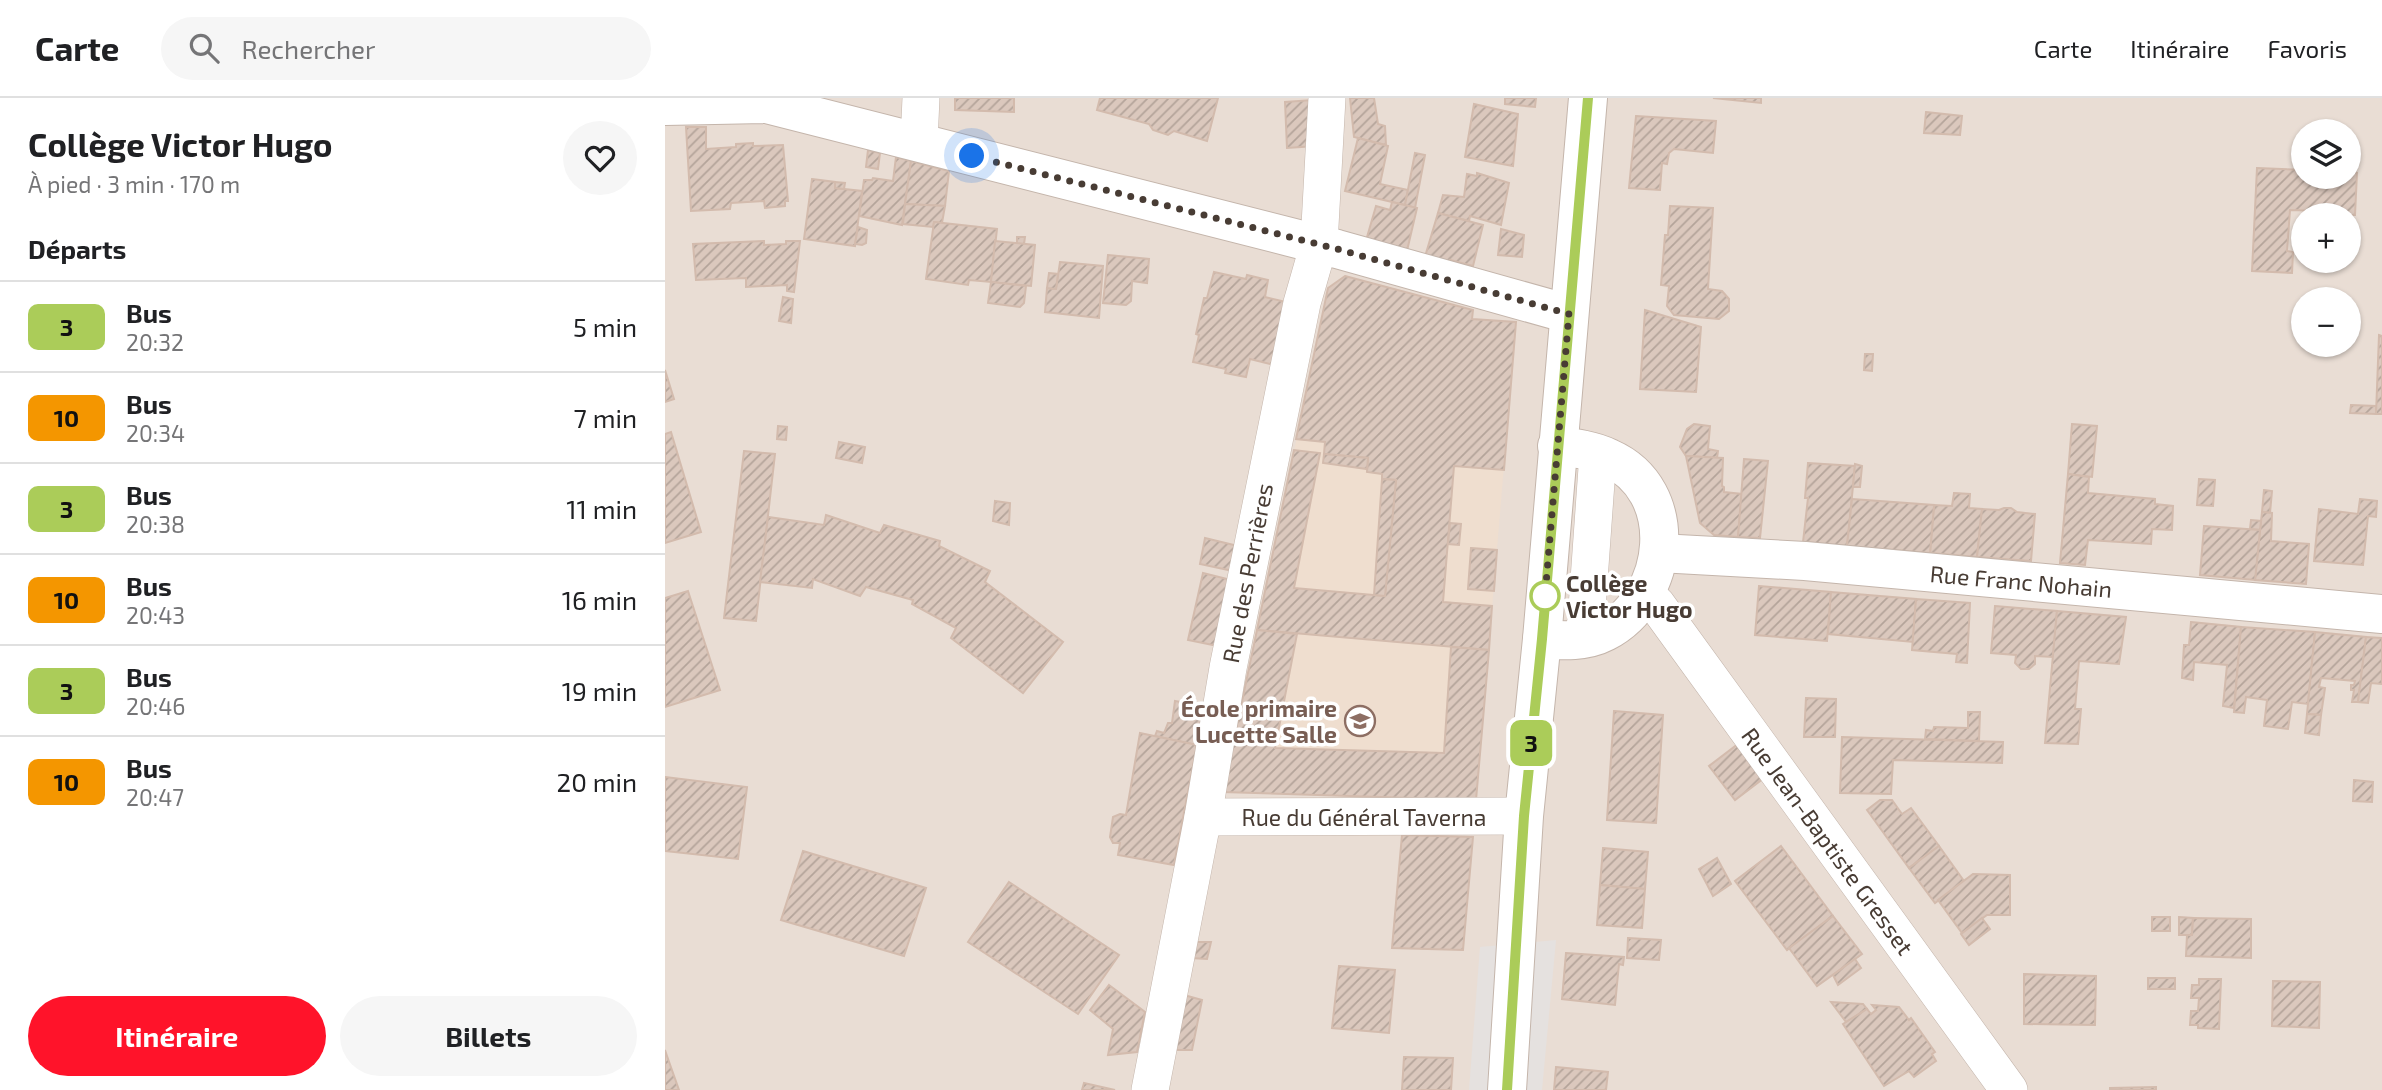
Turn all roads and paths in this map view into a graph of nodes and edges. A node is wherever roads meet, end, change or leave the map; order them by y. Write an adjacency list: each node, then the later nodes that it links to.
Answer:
1 (921, 98): 6 (street)
2 (1327, 98): 7 (street, Rue des Perrières)
3 (1588, 98): 8 (street)
4 (767, 101): 5 (street); 6 (street)
5 (665, 106)
6 (919, 142): 7 (street)
7 (1319, 244): 8 (street); 17 (street, Rue des Perrières)
8 (1569, 314): 9 (street)
9 (1557, 446): 10 (street); 14 (street)
10 (1598, 454): 11 (street); 15 (street)
11 (1659, 553): 12 (street); 13 (street, Rue Franc Nohain)
12 (1646, 593): 15 (street); 20 (street, Rue Jean-Baptiste Gresset)
13 (2382, 614)
14 (1542, 639): 15 (street); 16 (street)
15 (1581, 639)
16 (1524, 816): 17 (street, Rue du Général Taverna); 19 (street)
17 (1203, 817): 18 (street, Rue des Perrières)
18 (1150, 1090)
19 (1507, 1090)
20 (2010, 1090)

